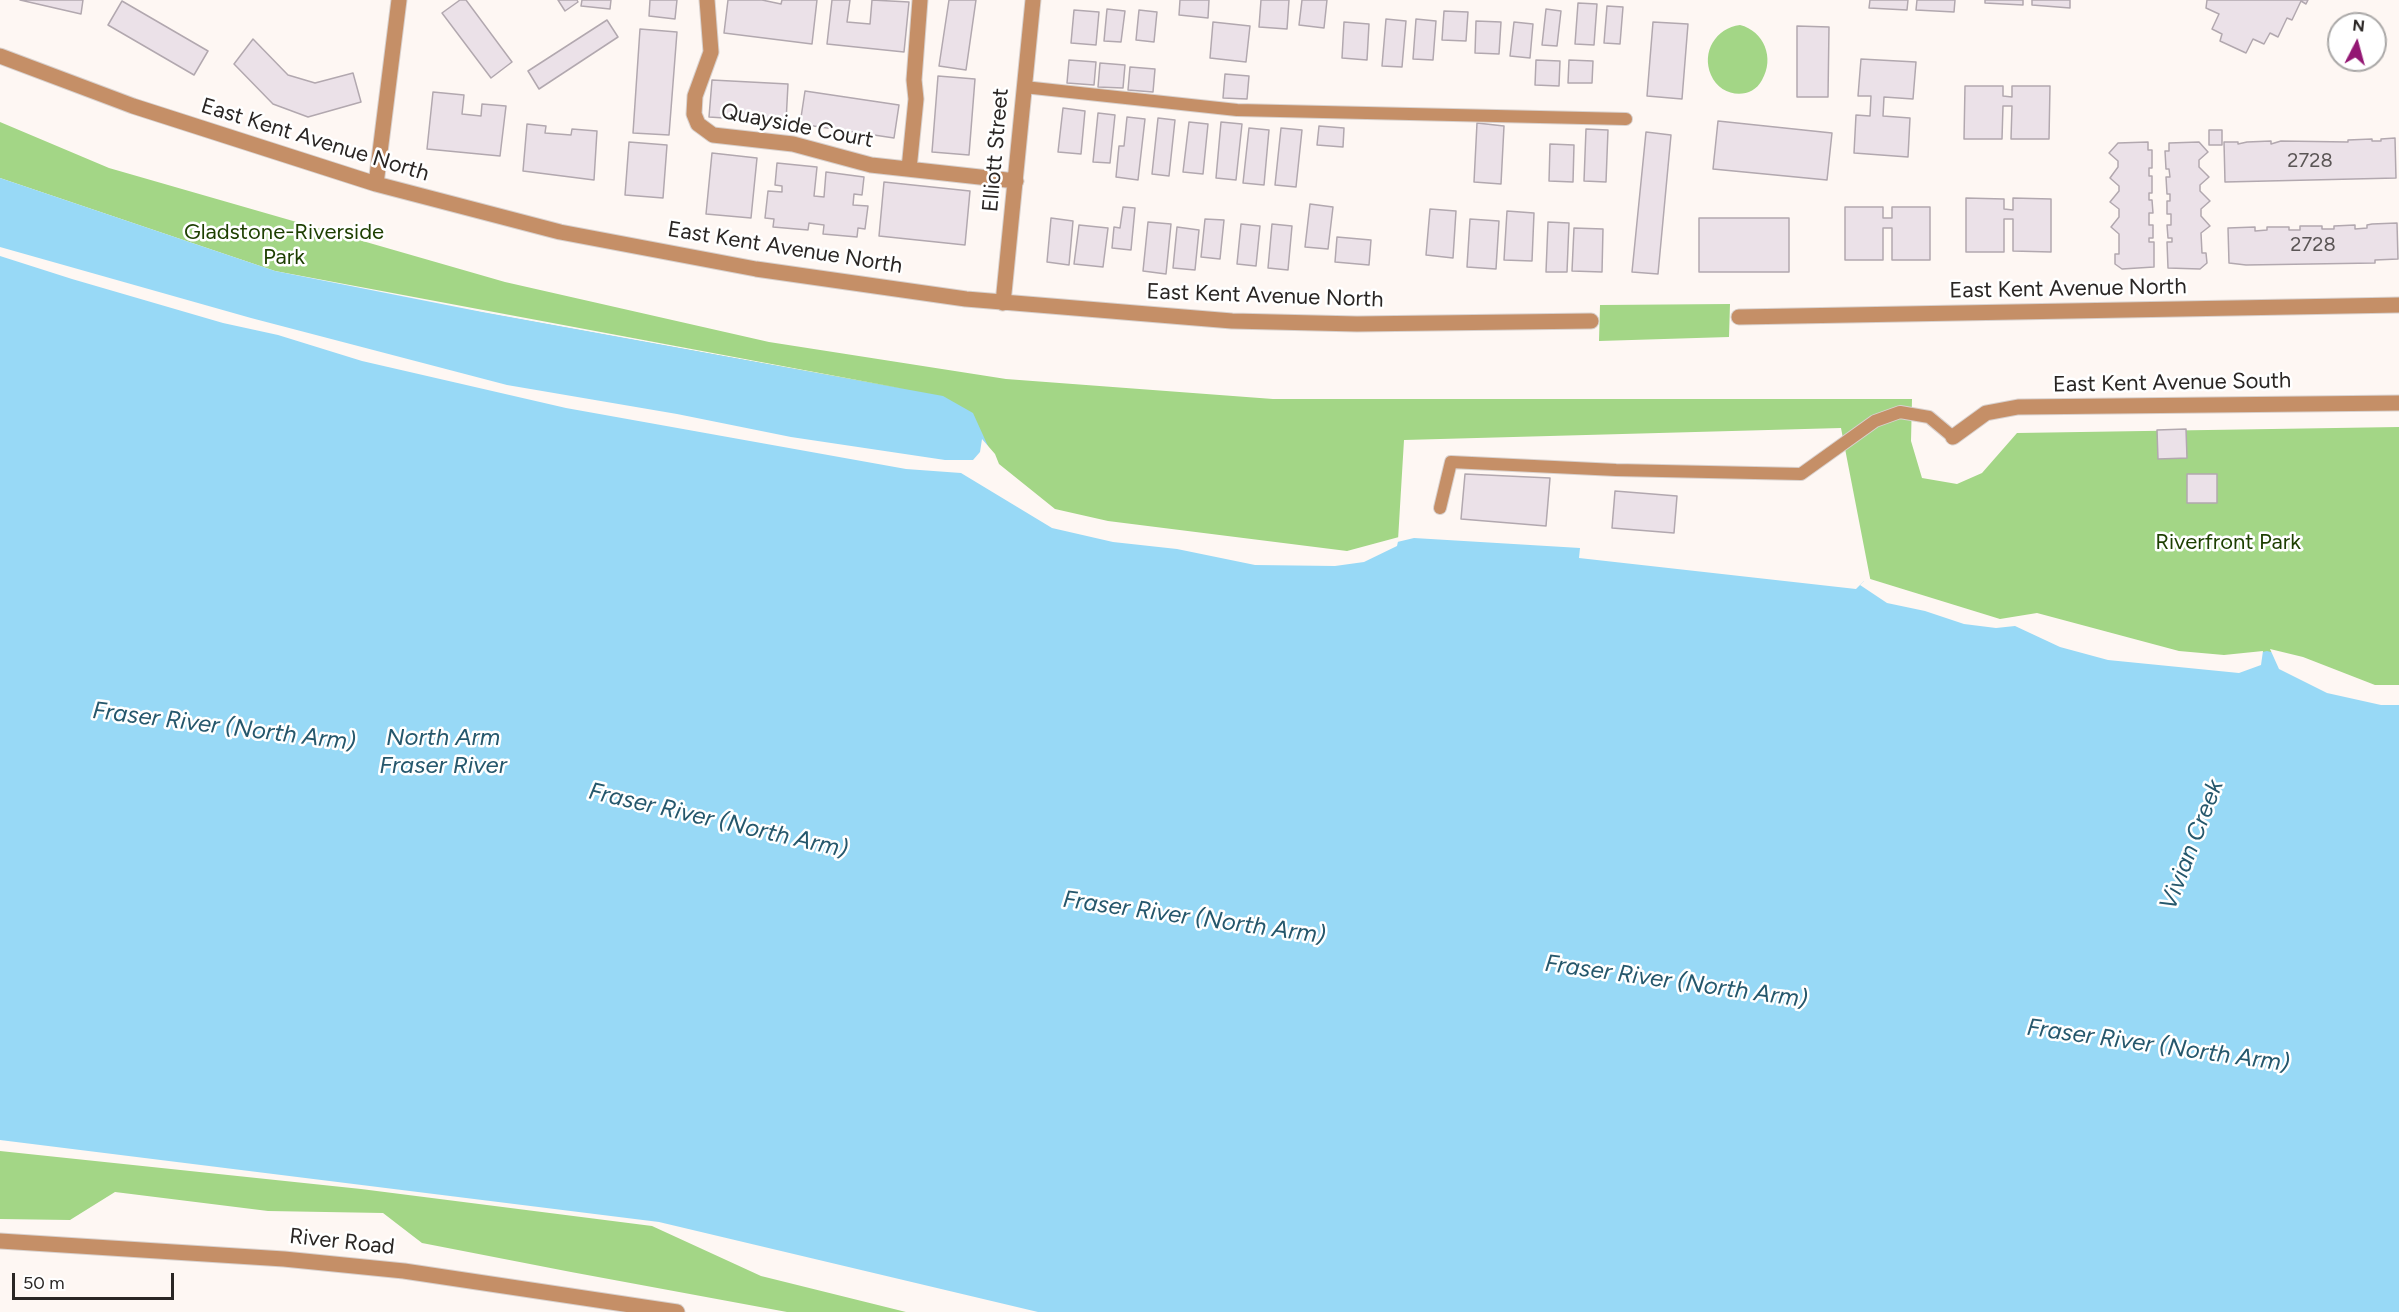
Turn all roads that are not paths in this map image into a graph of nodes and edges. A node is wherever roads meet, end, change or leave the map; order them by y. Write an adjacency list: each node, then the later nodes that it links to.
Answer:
1 (399, 0): 10 (street)
2 (706, 0): 8 (street, Quayside Court)
3 (920, 0): 8 (street)
4 (1033, 0): 6 (street, Elliott Street)
5 (0, 56): 10 (street, East Kent Avenue North)
6 (1024, 87): 7 (lane); 9 (street, Elliott Street)
7 (1626, 119)
8 (909, 169): 9 (street, Quayside Court)
9 (1016, 181): 11 (street, Elliott Street)
10 (376, 184): 11 (street, East Kent Avenue North)
11 (1003, 303): 14 (street, East Kent Avenue North)
12 (2399, 305): 13 (street, East Kent Avenue North)
13 (1739, 317)
14 (1590, 321)
15 (2399, 403): 16 (street, East Kent Avenue South)
16 (1953, 437): 17 (lane)
17 (1440, 508)
18 (0, 1240): 19 (street, River Road)
19 (615, 1307): 20 (street, River Road)
20 (677, 1312)

